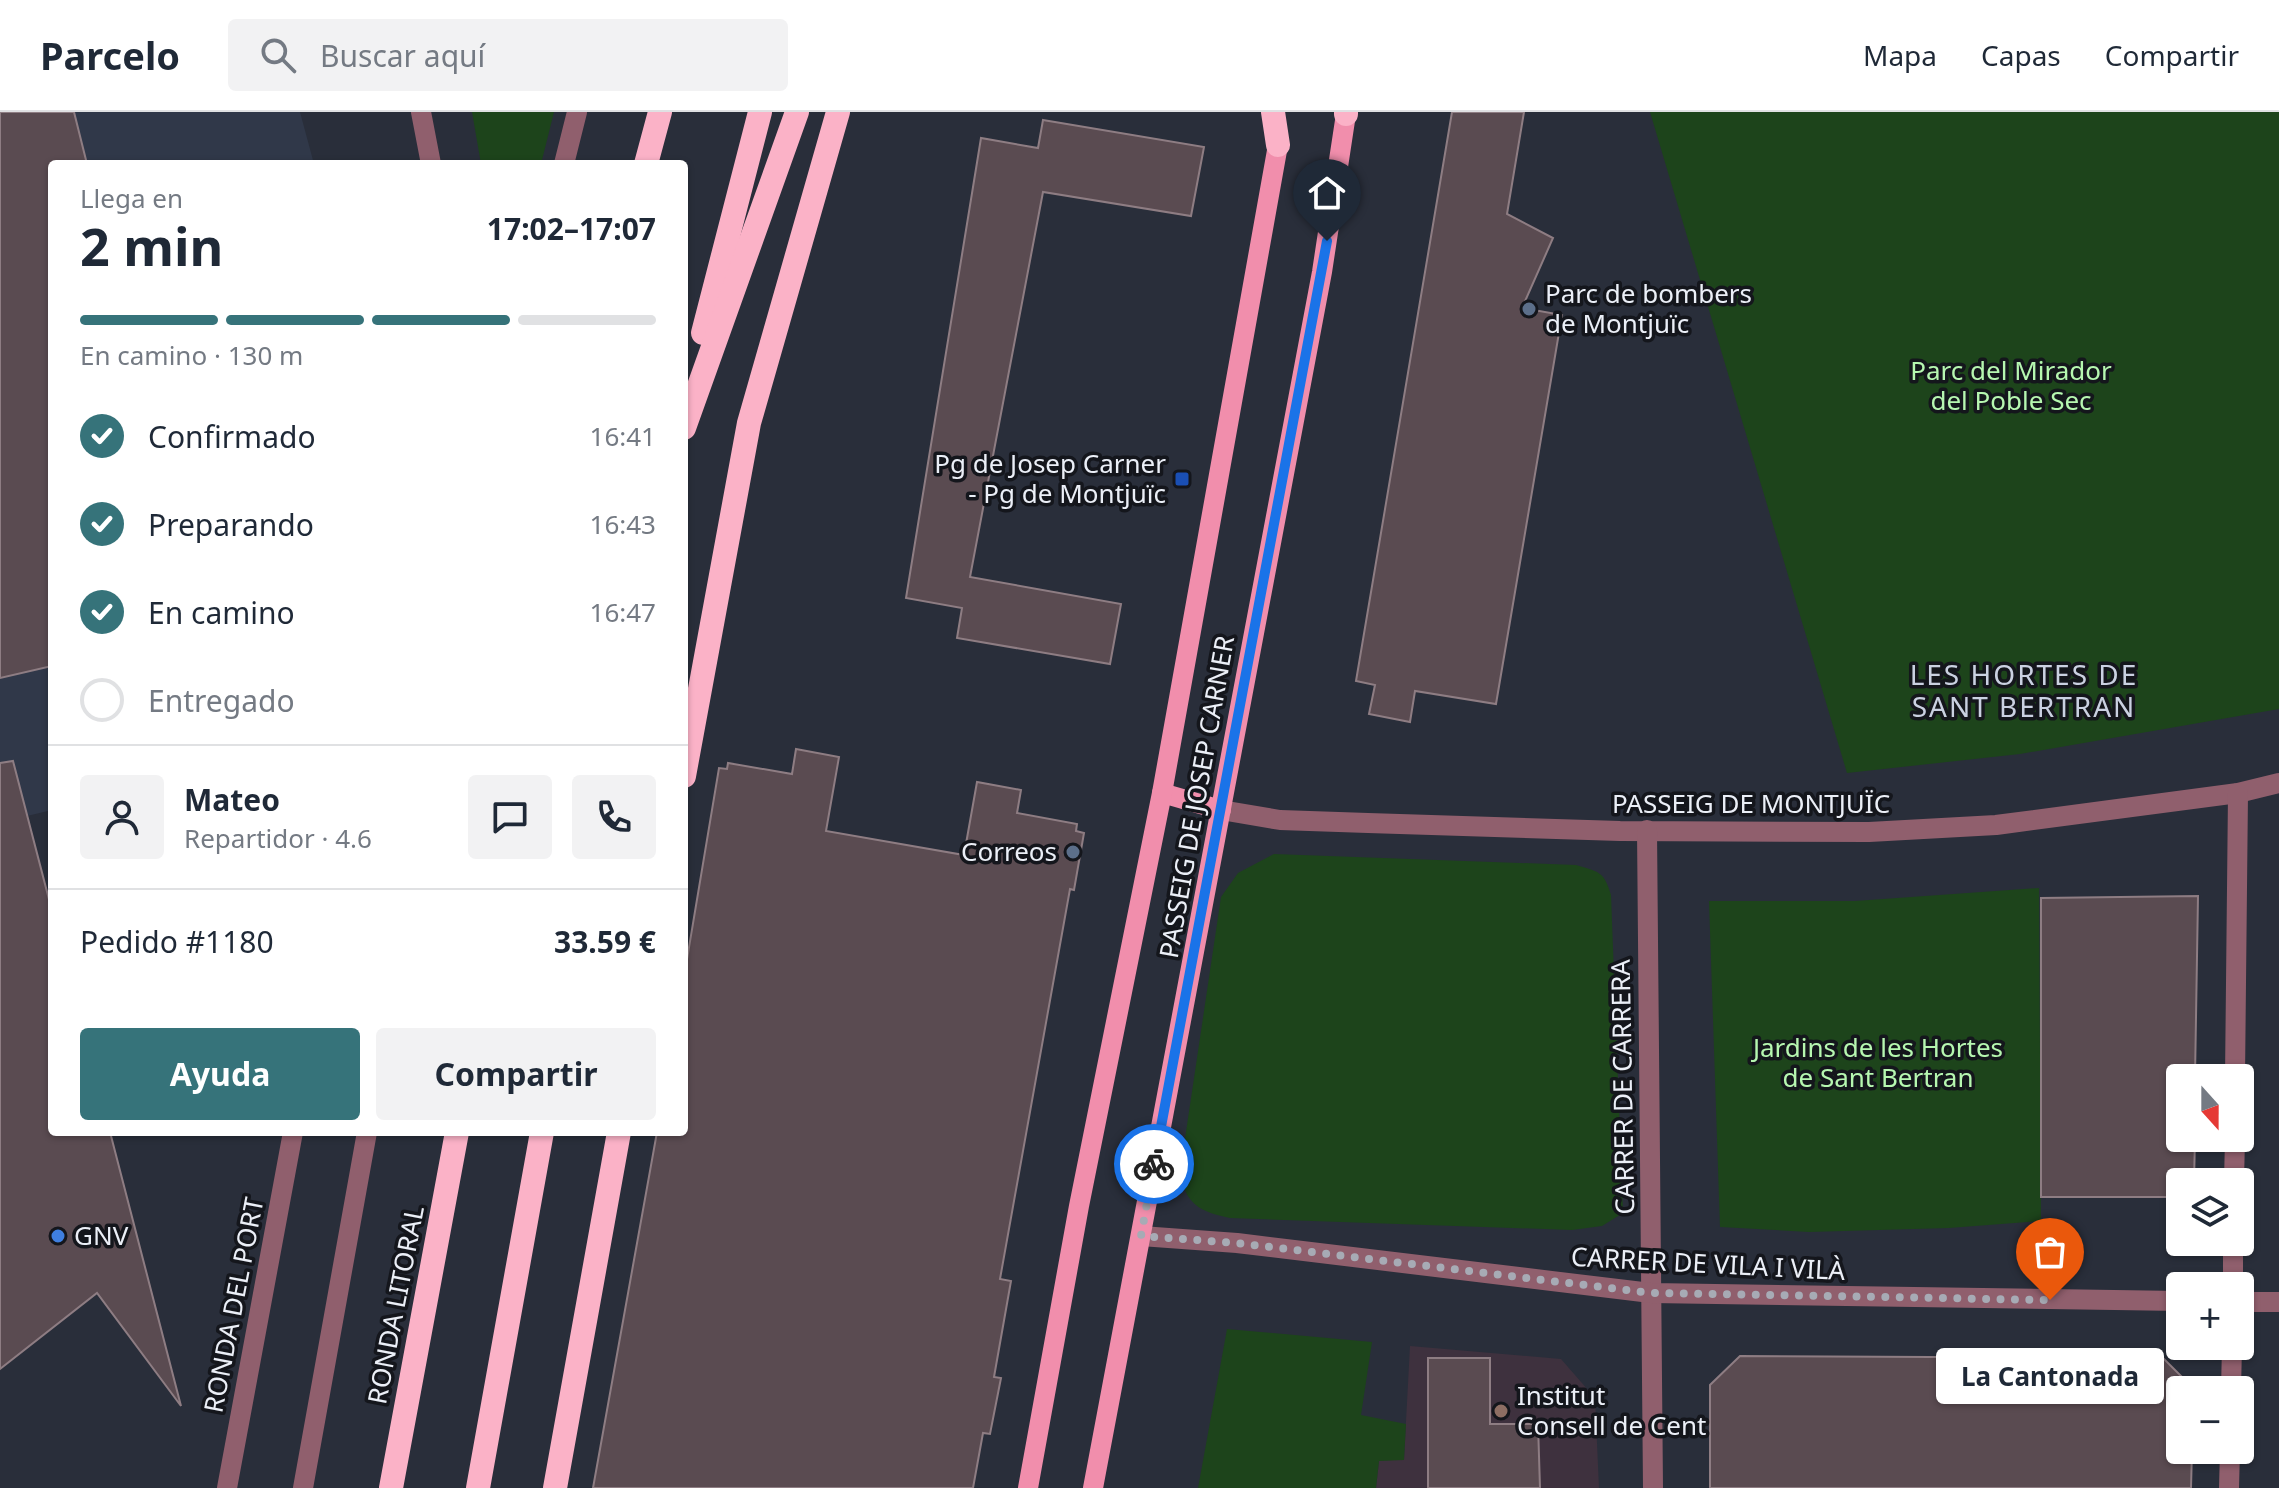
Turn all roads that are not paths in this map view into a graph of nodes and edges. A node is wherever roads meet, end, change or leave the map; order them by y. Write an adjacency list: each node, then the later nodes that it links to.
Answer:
1 (421, 112): 11 (street)
2 (577, 112): 12 (street)
3 (660, 112): 13 (highway)
4 (760, 112): 14 (highway)
5 (797, 112): 15 (highway)
6 (838, 112): 16 (highway)
7 (1273, 112): 10 (highway)
8 (1280, 112): 10 (street)
9 (1345, 113): 20 (main road, PASSEIG DE JOSEP CARNER)
10 (1278, 145): 18 (main road, PASSEIG DE JOSEP CARNER)
11 (430, 160)
12 (565, 160)
13 (647, 160)
14 (688, 393)
15 (688, 417)
16 (688, 754)
17 (2279, 783): 19 (street, PASSEIG DE MONTJUÏC)
18 (1162, 793): 20 (main road); 39 (main road, PASSEIG DE JOSEP CARNER)
19 (2238, 793): 21 (street, PASSEIG DE MONTJUÏC); 22 (street)
20 (1221, 810): 21 (street, PASSEIG DE MONTJUÏC); 28 (main road, PASSEIG DE JOSEP CARNER)
21 (1647, 830): 29 (street, CARRER DE CARRERA)
22 (2235, 1064)
23 (292, 1136): 34 (street, RONDA DEL PORT)
24 (366, 1136): 35 (street)
25 (456, 1136): 36 (highway, RONDA LITORAL)
26 (541, 1136): 37 (highway)
27 (618, 1136): 38 (highway)
28 (1141, 1236): 29 (street, CARRER DE VILA I VILÀ); 40 (main road, PASSEIG DE JOSEP CARNER)
29 (1651, 1293): 30 (street, CARRER DE VILA I VILÀ); 41 (street, CARRER DE CARRERA)
30 (2166, 1301)
31 (2254, 1302): 32 (street)
32 (2279, 1302)
33 (2230, 1464): 42 (street)
34 (227, 1488)
35 (303, 1488)
36 (391, 1488)
37 (478, 1488)
38 (555, 1488)
39 (1028, 1488)
40 (1093, 1488)
41 (1653, 1488)
42 (2229, 1488)

